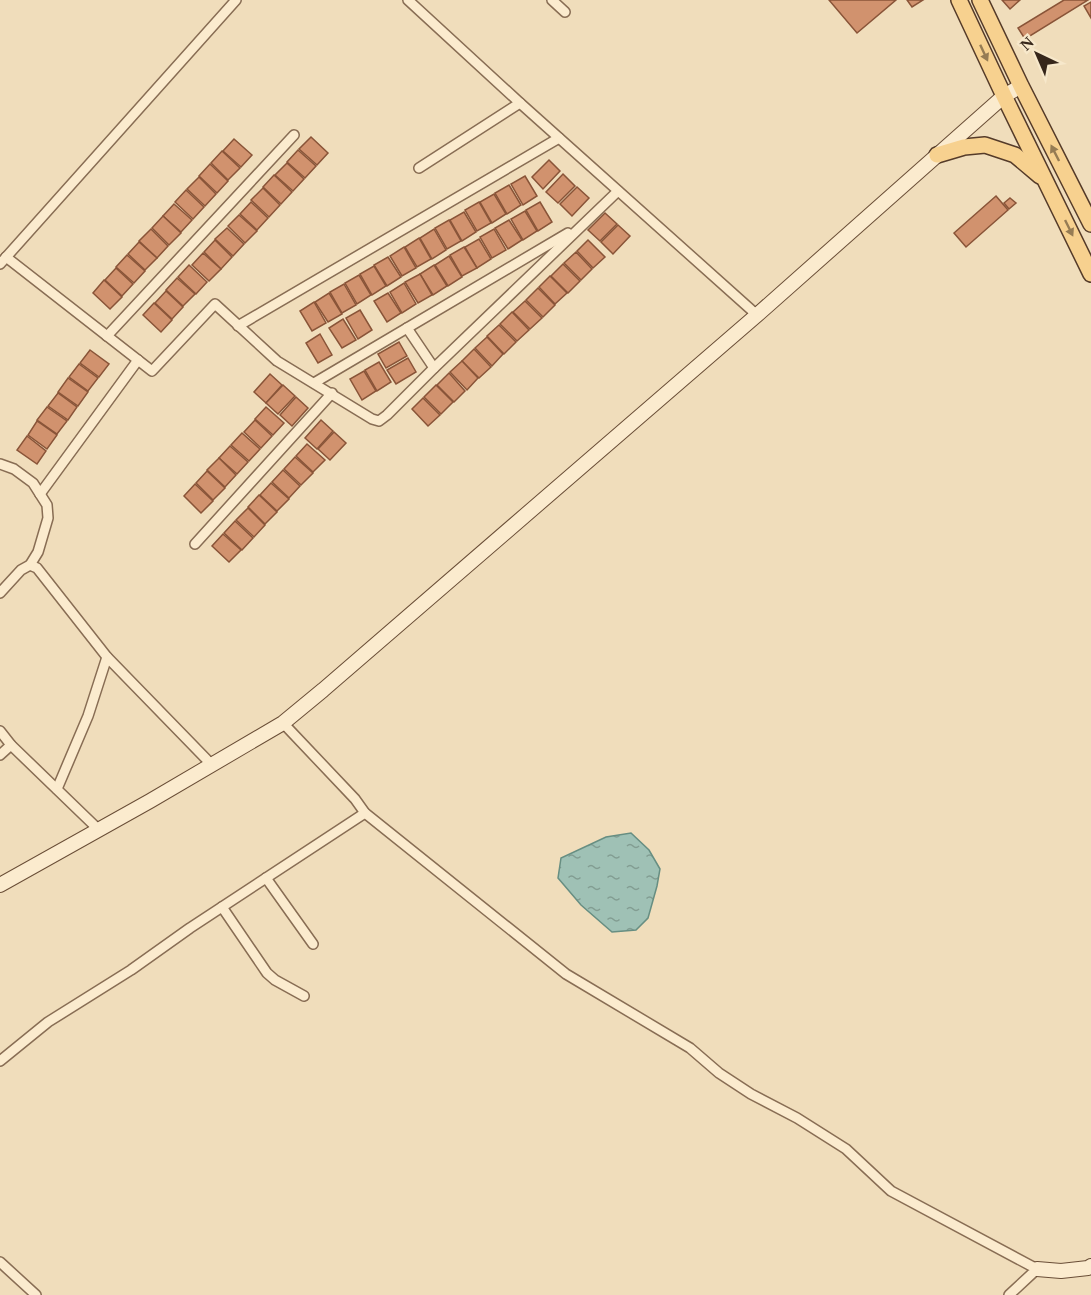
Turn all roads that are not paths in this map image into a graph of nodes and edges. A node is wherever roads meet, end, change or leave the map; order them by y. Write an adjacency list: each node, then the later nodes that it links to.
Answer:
1 (236, 0): 18 (street)
2 (408, 0): 9 (street)
3 (552, 0): 6 (street)
4 (959, 0): 8 (main road, one-way to 8)
5 (980, 0): 7 (main road)
6 (565, 12)
7 (1021, 86): 8 (main road); 17 (main road, one-way to 7)
8 (1004, 96): 12 (main road); 14 (main road)
9 (520, 103): 11 (street); 13 (street)
10 (294, 135): 23 (street)
11 (559, 138): 15 (street); 21 (street)
12 (937, 155): 14 (main road); 20 (main road)
13 (419, 168)
14 (1046, 181): 19 (main road, one-way to 19)
15 (618, 191): 16 (street); 20 (street)
16 (583, 224): 22 (street); 25 (street)
17 (1091, 224)
18 (3, 261): 23 (street)
19 (1091, 274)
20 (757, 315): 34 (main road)
21 (238, 326): 24 (street); 26 (street)
22 (407, 328): 25 (street); 26 (street)
23 (107, 336): 24 (street)
24 (138, 360): 29 (street)
25 (434, 368): 27 (street)
26 (314, 383): 27 (street)
27 (332, 393): 30 (street)
28 (0, 464): 29 (street)
29 (40, 494): 31 (street)
30 (195, 543)
31 (30, 565): 32 (street); 33 (street)
32 (0, 593)
33 (107, 657): 38 (street); 39 (street)
34 (283, 723): 38 (main road); 40 (street)
35 (0, 731): 36 (street)
36 (11, 745): 37 (street); 39 (street)
37 (0, 755)
38 (211, 764): 41 (main road)
39 (57, 789): 41 (street)
40 (365, 813): 42 (street); 50 (street)
41 (99, 830): 43 (main road)
42 (266, 878): 44 (street); 45 (street)
43 (0, 885)
44 (222, 907): 46 (street); 47 (street)
45 (313, 944)
46 (304, 996)
47 (0, 1061)
48 (0, 1262): 51 (street)
49 (1091, 1266): 50 (main road)
50 (1037, 1269): 52 (street)
51 (36, 1295)
52 (1010, 1295)

